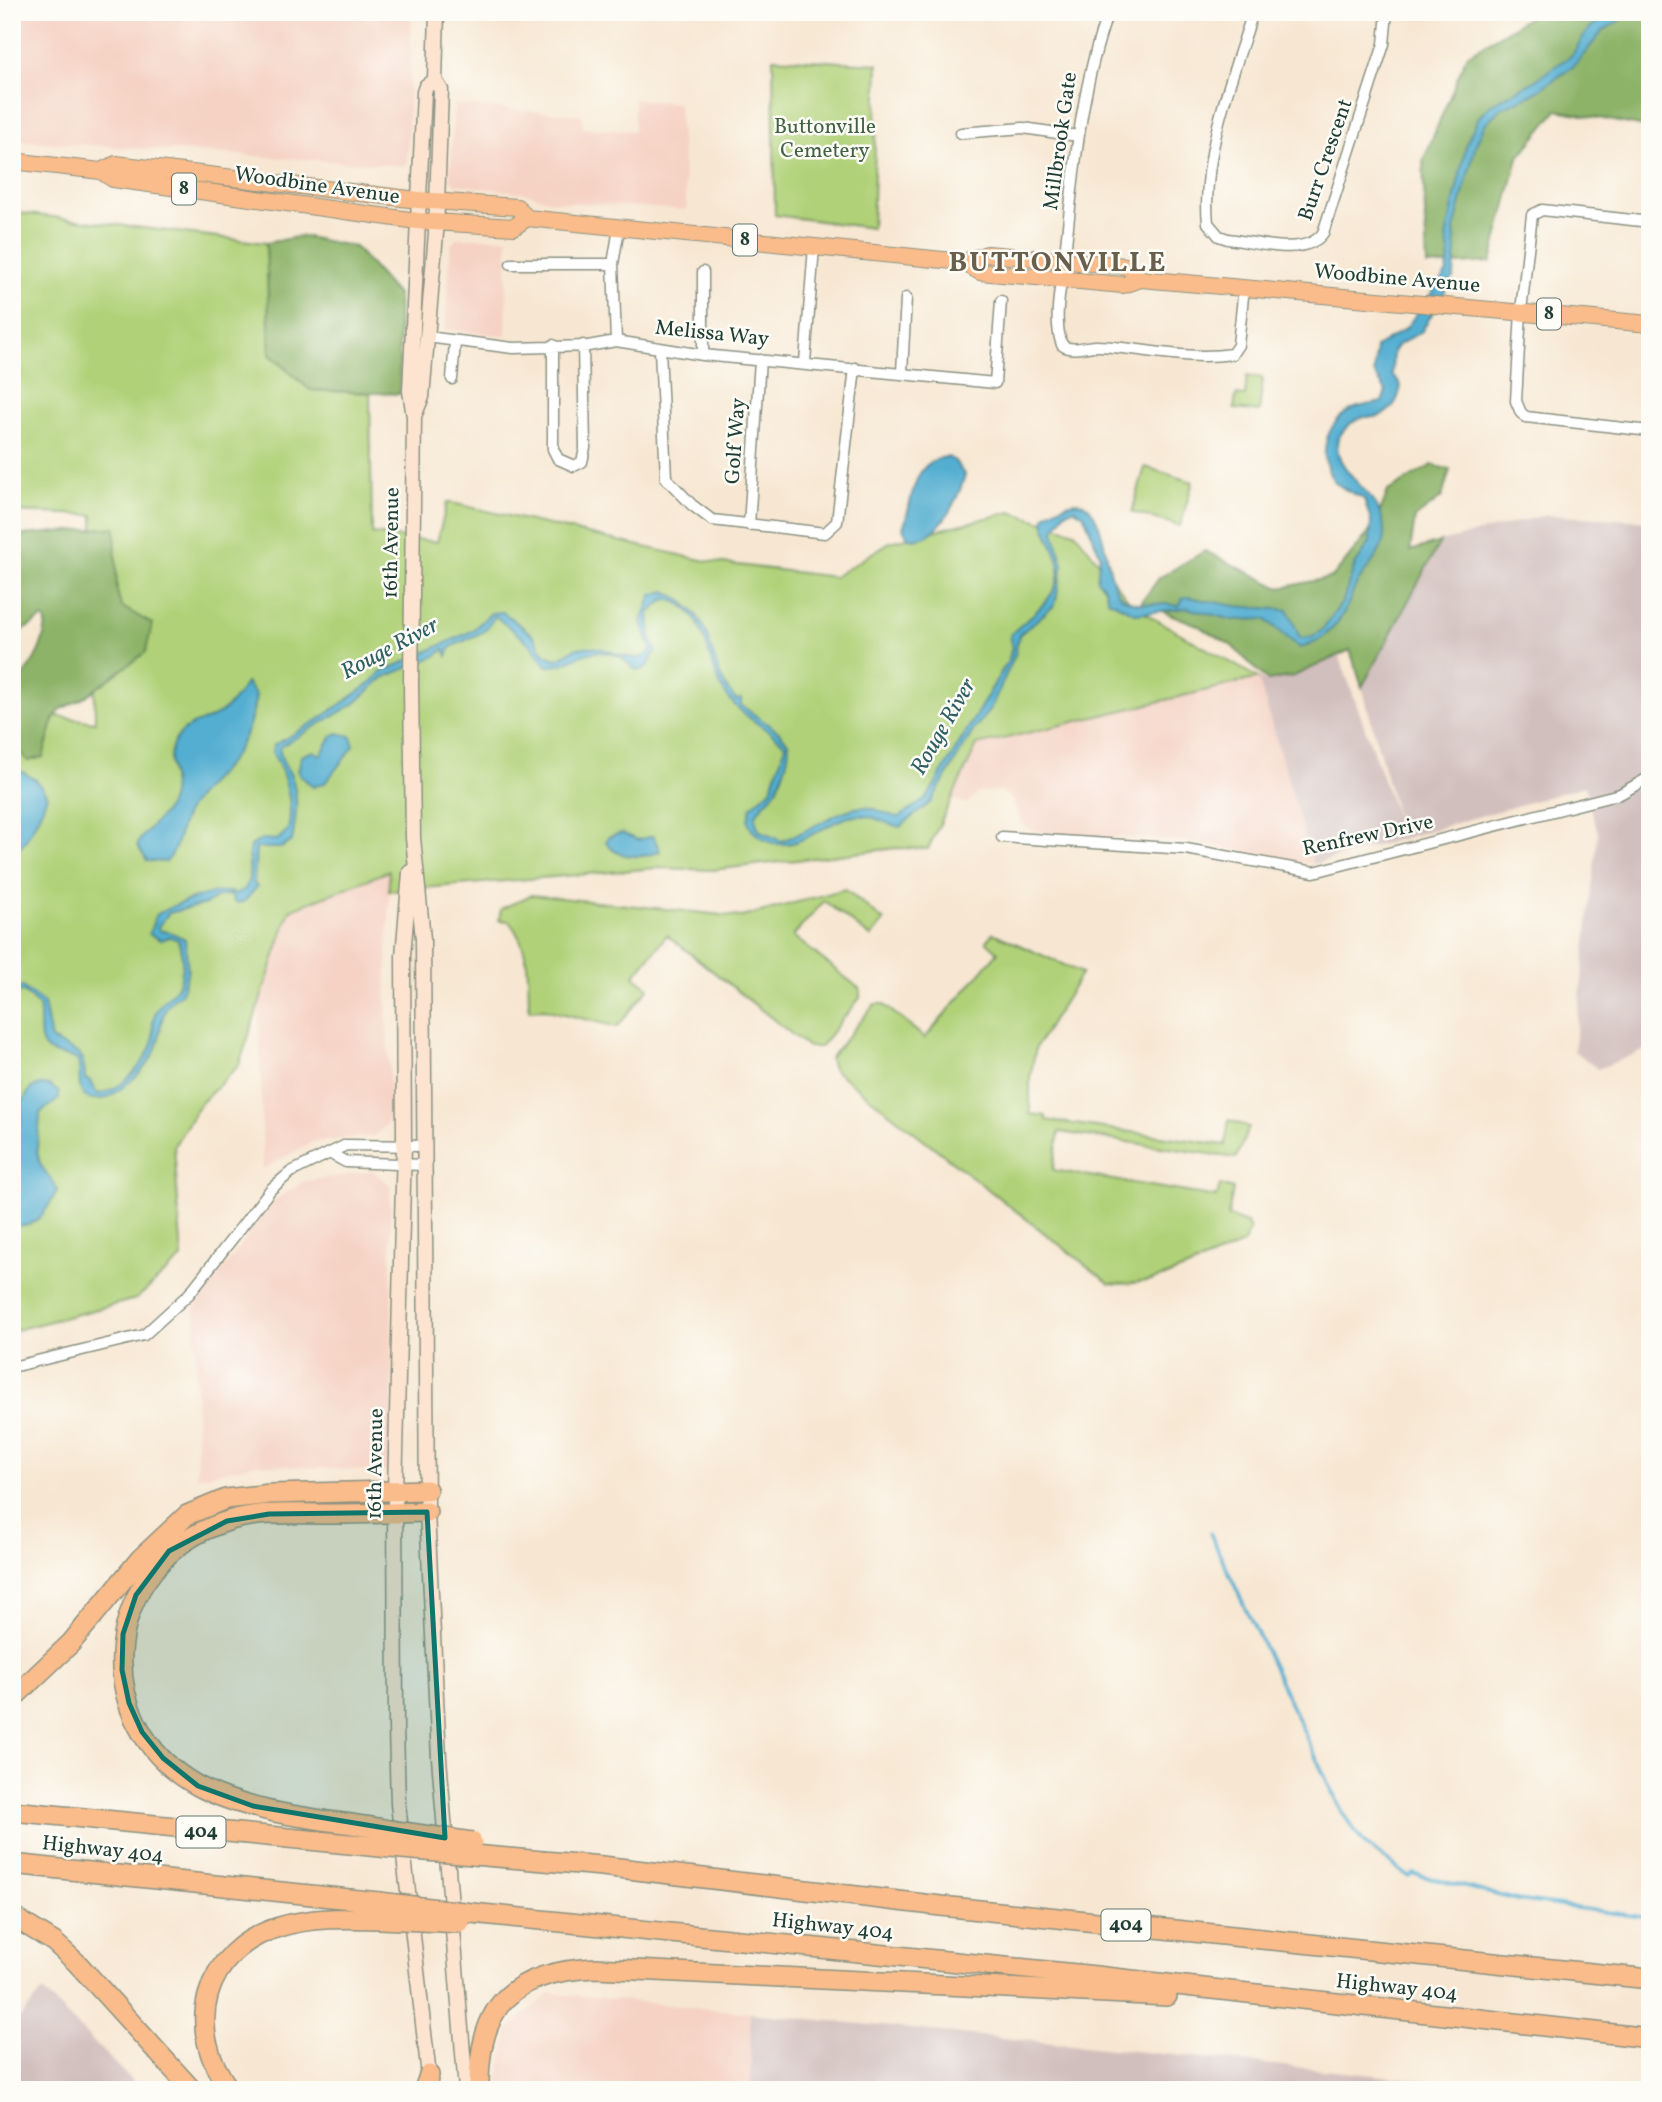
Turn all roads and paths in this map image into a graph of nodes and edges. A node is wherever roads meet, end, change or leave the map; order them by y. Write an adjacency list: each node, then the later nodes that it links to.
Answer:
1 (437, 12): 5 (main road, 16th Avenue)
2 (1108, 12): 7 (street, Millbrook Gate)
3 (1253, 12): 4 (street, Burr Crescent)
4 (1387, 12)
5 (435, 80): 10 (main road, 16th Avenue); 11 (main road, 16th Avenue)
6 (961, 133): 7 (street)
7 (1078, 136): 20 (street, Millbrook Gate)
8 (12, 161): 9 (main road, Woodbine Avenue / 8)
9 (101, 170): 10 (main road, Woodbine Avenue / 8); 13 (main road, Woodbine Avenue / 8)
10 (418, 200): 11 (main road, Woodbine Avenue / 8); 13 (main road, 16th Avenue)
11 (437, 201): 12 (main road, Woodbine Avenue / 8); 15 (main road, 16th Avenue)
12 (527, 218): 15 (main road, Woodbine Avenue / 8); 16 (main road, Woodbine Avenue / 8)
13 (417, 221): 15 (main road, Woodbine Avenue / 8); 39 (main road, 16th Avenue)
14 (1650, 222): 25 (street)
15 (437, 223): 27 (main road, 16th Avenue)
16 (619, 228): 17 (main road, Woodbine Avenue / 8); 19 (street)
17 (814, 247): 20 (main road, Woodbine Avenue / 8); 35 (street)
18 (510, 264): 19 (street)
19 (613, 264): 28 (street)
20 (1063, 269): 22 (main road, Woodbine Avenue / 8); 22 (street, Millbrook Gate)
21 (703, 272): 33 (street)
22 (1244, 287): 25 (main road, Woodbine Avenue / 8)
23 (906, 298): 37 (street)
24 (1001, 301): 37 (street, Melissa Way)
25 (1521, 311): 26 (main road, Woodbine Avenue / 8); 40 (street)
26 (1650, 324)
27 (427, 337): 29 (street, Melissa Way); 39 (main road, 16th Avenue)
28 (616, 341): 31 (street, Melissa Way); 32 (street, Melissa Way)
29 (455, 342): 30 (street, Melissa Way); 38 (street)
30 (554, 345): 31 (street, Melissa Way); 31 (street)
31 (583, 345)
32 (660, 349): 33 (street, Melissa Way); 41 (street)
33 (703, 355): 34 (street, Melissa Way)
34 (760, 359): 35 (street, Melissa Way); 41 (street, Golf Way)
35 (805, 362): 36 (street, Melissa Way)
36 (855, 368): 37 (street, Melissa Way); 41 (street)
37 (902, 372)
38 (452, 379)
39 (414, 417): 44 (main road, 16th Avenue)
40 (1650, 431)
41 (749, 525)
42 (1650, 777): 43 (street, Renfrew Drive)
43 (1002, 837)
44 (413, 838): 45 (main road, 16th Avenue); 46 (main road, 16th Avenue)
45 (404, 1146): 46 (street); 47 (street); 48 (main road, 16th Avenue)
46 (423, 1146): 49 (main road, 16th Avenue)
47 (331, 1154): 48 (street); 50 (street)
48 (403, 1165): 49 (street); 52 (main road, 16th Avenue)
49 (423, 1165): 51 (main road, 16th Avenue)
50 (12, 1367)
51 (427, 1490): 52 (highway); 53 (main road, 16th Avenue)
52 (395, 1491): 54 (main road, 16th Avenue); 55 (highway)
53 (427, 1512): 54 (highway); 67 (main road, 16th Avenue)
54 (395, 1513): 57 (highway); 64 (main road, 16th Avenue)
55 (12, 1699)
56 (12, 1811): 57 (highway, Highway 404 / 404)
57 (390, 1839): 61 (highway, Highway 404 / 404, bridge)
58 (12, 1864): 59 (highway, Highway 404)
59 (380, 1910): 62 (highway, Highway 404, bridge); 66 (highway)
60 (12, 1916): 65 (highway)
61 (1650, 1979)
62 (1283, 1998): 63 (highway, Highway 404); 68 (highway)
63 (1650, 2038)
64 (428, 2085)
65 (192, 2090)
66 (230, 2090)
67 (466, 2090)
68 (479, 2090)

